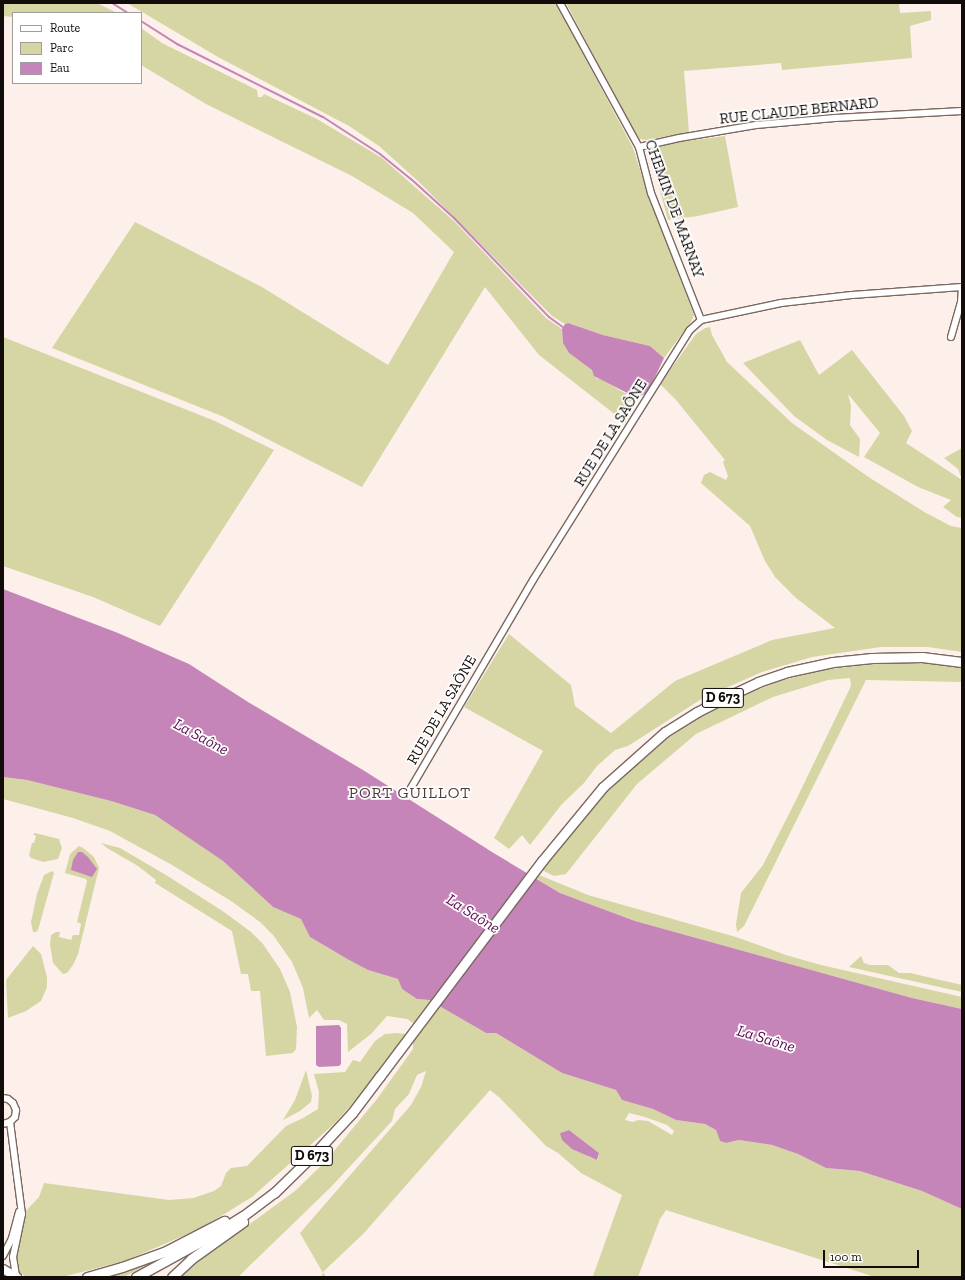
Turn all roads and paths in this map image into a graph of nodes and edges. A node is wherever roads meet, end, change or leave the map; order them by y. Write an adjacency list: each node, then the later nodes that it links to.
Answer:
1 (560, 3): 3 (street, CHEMIN DE MARNAY)
2 (962, 111): 3 (street, RUE CLAUDE BERNARD)
3 (639, 147): 5 (street, CHEMIN DE MARNAY)
4 (962, 287): 5 (street); 6 (street)
5 (701, 320): 8 (street, RUE DE LA SAÔNE)
6 (951, 337)
7 (962, 662): 12 (main road, D 673)
8 (411, 788)
9 (3, 1098): 10 (street)
10 (10, 1122): 11 (street); 14 (street)
11 (3, 1124)
12 (299, 1169): 13 (main road, D 673); 18 (main road)
13 (274, 1193): 19 (main road, D 673); 20 (main road)
14 (20, 1205): 15 (street); 17 (street)
15 (3, 1256)
16 (3, 1269): 17 (main road)
17 (17, 1277)
18 (87, 1277)
19 (136, 1277)
20 (172, 1277)

